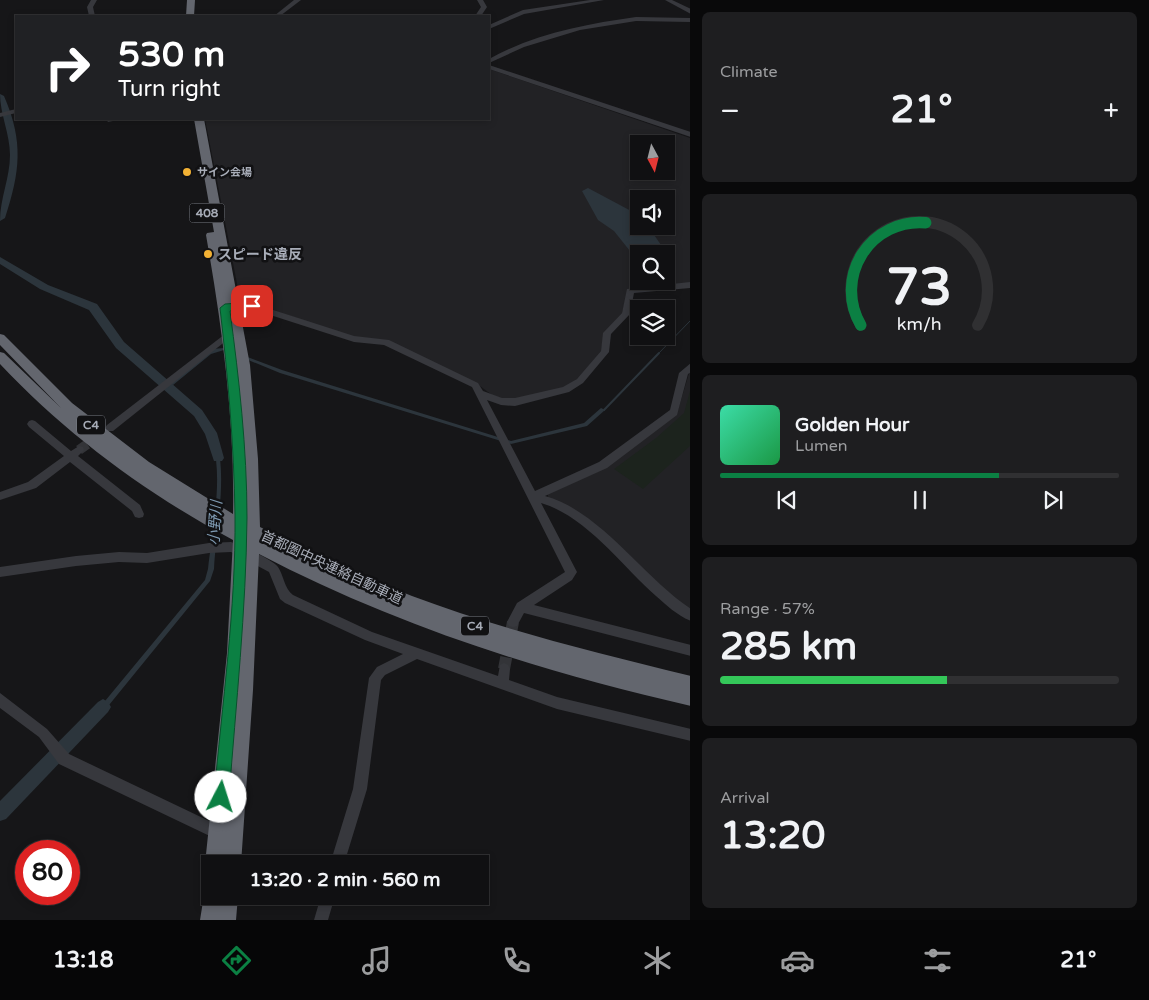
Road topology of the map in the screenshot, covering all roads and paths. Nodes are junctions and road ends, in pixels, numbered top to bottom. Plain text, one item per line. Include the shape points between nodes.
1 (94, 0) edge
2 (191, 0) edge
3 (197, 0) edge
4 (298, 0) edge
5 (480, 0) edge
6 (601, 0) edge
7 (668, 0) edge
8 (690, 12) edge
9 (92, 15) edge
10 (190, 15) edge
11 (196, 15) edge
12 (278, 15) edge
13 (479, 15) edge
14 (690, 20) edge
15 (490, 24) edge
16 (490, 61) edge
17 (490, 67) edge
18 (191, 120) edge
19 (199, 120) edge
20 (690, 135) edge
21 (690, 285) edge
22 (230, 307) junction
23 (229, 334) junction
24 (0, 338) edge
25 (0, 356) edge
26 (690, 366) edge
27 (479, 393) junction
28 (32, 424) dead end
29 (110, 428) tunnel mouth
30 (75, 454) junction
31 (0, 496) edge
32 (533, 497) junction
33 (194, 504) junction
34 (140, 514) dead end
35 (270, 546) junction
36 (246, 553) junction
37 (0, 572) edge
38 (521, 607) junction
39 (690, 616) edge
40 (513, 622) tunnel mouth
41 (690, 651) edge
42 (416, 653) junction
43 (504, 669) tunnel mouth
44 (503, 684) junction
45 (690, 684) edge
46 (0, 698) edge
47 (690, 698) edge
48 (690, 735) edge
49 (225, 837) junction
50 (218, 855) edge
51 (229, 855) edge
52 (340, 855) edge
53 (211, 905) edge
54 (227, 905) edge
55 (325, 905) edge
56 (210, 920) edge
57 (226, 920) edge
58 (321, 920) edge

1 - 9 street via 90,7
2 - 10 highway
3 - 11 highway
4 - 12 street
5 - 13 street via 484,6
6 - 15 street via 546,7
7 - 8 street
14 - 16 street via 636,20 575,30 508,50
17 - 20 street
18 - 22 highway, 408
19 - 22 highway, 408
21 - 27 street via 630,291 626,314 607,333 604,352 580,381 566,390 516,402 501,401
22 - 23 highway, 408
22 - 27 street via 258,307 354,339 386,342 475,385
22 - 36 highway, 408 via 249,420 253,524
23 - 29 street
23 - 36 highway, 408
24 - 33 highway, 首都圏中央連絡自動車道 / C4 via 68,406
25 - 33 highway, 首都圏中央連絡自動車道 / C4 via 88,438 131,471
26 - 32 street via 684,373 674,412 660,424 604,465
27 - 32 street
28 - 30 street
30 - 31 street via 32,485
30 - 34 street
32 - 38 street via 571,572
32 - 39 street via 558,504 576,514 664,598
33 - 35 highway, 首都圏中央連絡自動車道 / C4
35 - 45 highway, 首都圏中央連絡自動車道 / C4 via 444,616 578,657
35 - 47 highway, 首都圏中央連絡自動車道 / C4 via 384,606 503,649 576,671
36 - 37 street via 213,548 147,558 110,558
36 - 42 street via 273,569 289,599 369,636
36 - 49 highway, 408 via 234,645
38 - 40 street
38 - 41 street
42 - 44 street
42 - 52 street via 381,671 375,678 360,788
43 - 44 street
44 - 48 street via 557,703
46 - 49 street via 2,704 43,733 64,759
49 - 50 highway, 408
49 - 51 highway, 408
53 - 56 highway
54 - 57 highway
55 - 58 street

